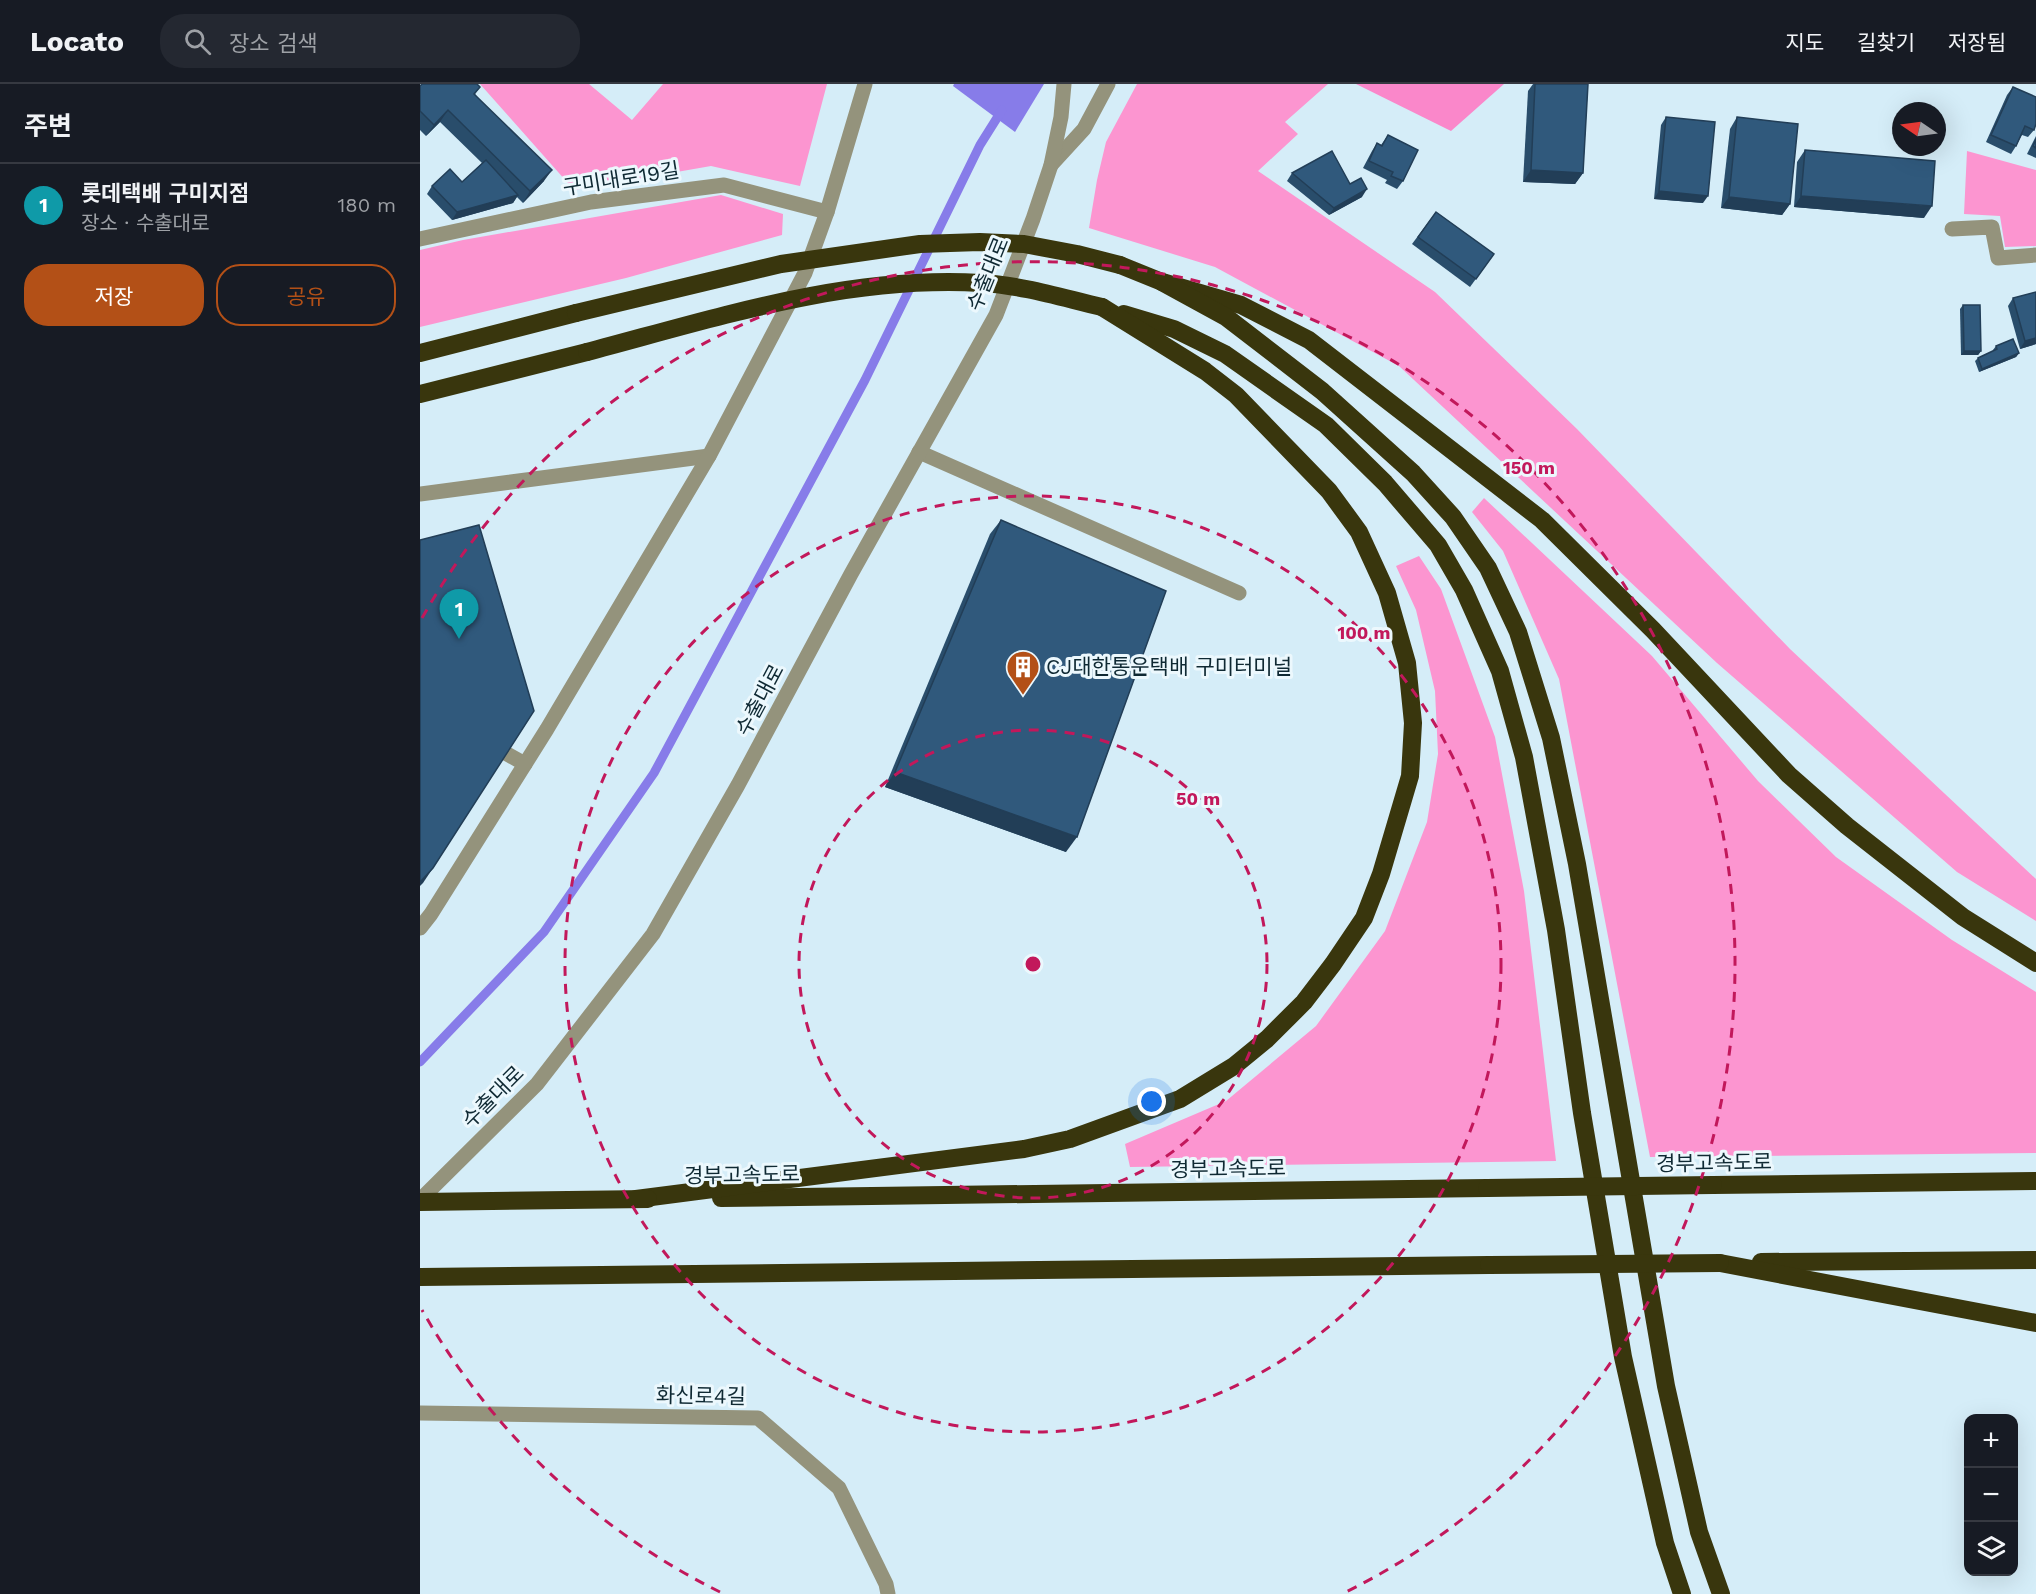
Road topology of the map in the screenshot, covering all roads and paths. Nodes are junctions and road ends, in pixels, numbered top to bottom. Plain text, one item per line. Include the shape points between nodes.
1 (865, 84) edge
2 (1064, 84) edge
3 (1108, 84) edge
4 (1050, 165) junction
5 (827, 212) junction
6 (1952, 229) dead end
7 (420, 239) edge
8 (2036, 255) edge
9 (1162, 282) junction
10 (1102, 308) junction
11 (420, 353) edge
12 (420, 394) edge
13 (919, 452) junction
14 (709, 456) junction
15 (420, 495) edge
16 (1239, 592) dead end
17 (479, 738) edge
18 (525, 764) junction
19 (420, 928) edge
20 (2036, 963) edge
21 (2036, 1181) edge
22 (636, 1199) junction
23 (420, 1201) edge
24 (2036, 1260) edge
25 (1720, 1263) junction
26 (420, 1277) edge
27 (2036, 1323) edge
28 (420, 1413) edge
29 (888, 1594) edge
30 (1682, 1594) edge
31 (1721, 1594) edge

1 - 5 street
2 - 4 street, 수출대로
3 - 4 street via 1084,129
4 - 13 street, 수출대로 via 996,315
5 - 7 street, 구미대로19길 via 724,185 591,202
5 - 14 street via 805,273
6 - 8 street via 1992,227 1998,258
9 - 11 highway, bridge via 1120,265 1024,244 920,244 781,264
9 - 20 highway via 1240,305 1309,340 1542,520 1790,775 1847,826 1964,917
9 - 31 highway via 1253,338 1322,392 1413,473 1453,517 1488,568 1518,632 1551,738 1577,864 1666,1386 1699,1532
10 - 12 highway, bridge via 983,283 909,282 850,289 790,299
10 - 22 highway via 1236,394 1329,491 1359,532 1387,593 1407,663 1413,723 1410,776 1364,918 1304,1002 1267,1039 1180,1099 1070,1139 1024,1149
10 - 30 highway via 1174,329 1225,354 1326,425 1385,483 1438,544 1464,590 1500,671 1524,758 1556,930 1623,1358 1665,1543
13 - 16 street
13 - 23 street, 수출대로 via 653,934 537,1084
14 - 15 street
14 - 18 street
17 - 18 street
18 - 19 street
21 - 22 highway, 경부고속도로, bridge
22 - 23 highway, 경부고속도로
24 - 25 highway
25 - 26 highway, bridge
25 - 27 highway
28 - 29 street, 화신로4길 via 759,1418 839,1488

